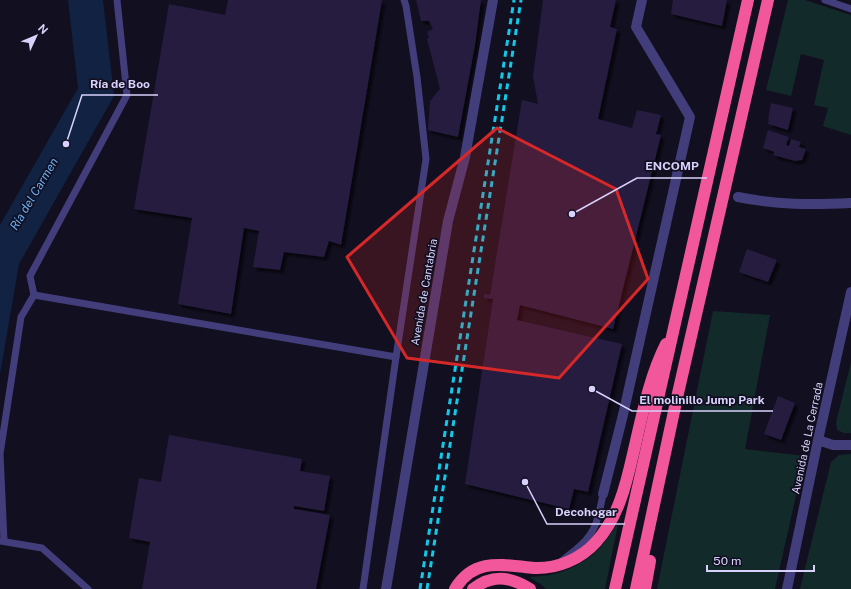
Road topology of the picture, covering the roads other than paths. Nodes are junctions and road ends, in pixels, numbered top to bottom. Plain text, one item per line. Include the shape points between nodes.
1 (117, 0) edge
2 (404, 0) edge
3 (492, 0) edge
4 (642, 0) edge
5 (748, 0) edge
6 (768, 0) edge
7 (825, 0) edge
8 (851, 9) edge
9 (738, 197) dead end
10 (851, 203) edge
11 (851, 292) edge
12 (34, 295) junction
13 (676, 325) junction
14 (396, 357) junction
15 (818, 440) junction
16 (851, 445) edge
17 (604, 494) joint
18 (652, 515) junction
19 (2, 541) edge
20 (558, 566) junction
21 (470, 572) junction
22 (88, 589) edge
23 (363, 589) edge
24 (386, 589) edge
25 (455, 589) edge
26 (461, 589) edge
27 (473, 589) edge
28 (530, 589) edge
29 (615, 589) edge
30 (636, 589) edge
31 (645, 589) edge
32 (787, 589) edge

1 - 12 lane via 127,95 30,276
2 - 14 lane via 416,69 426,159
3 - 24 street, Avenida de Cantabria via 465,157 448,221
4 - 17 street via 636,27 690,117
5 - 13 highway
6 - 18 highway
7 - 8 lane
9 - 10 street via 790,204
11 - 15 street, Avenida de La Cerrada
12 - 14 lane
12 - 19 lane via 21,317 0,454
13 - 20 highway via 659,359 650,385 625,486 613,519 596,542 579,557
13 - 29 highway
14 - 23 lane
15 - 16 street via 833,445
15 - 32 street, Avenida de La Cerrada
17 - 20 lane via 592,534
18 - 30 highway
18 - 31 highway
19 - 22 lane via 42,548
20 - 21 highway via 534,568 502,564
21 - 25 highway
21 - 26 lane
27 - 28 highway via 481,583 502,578 513,580

